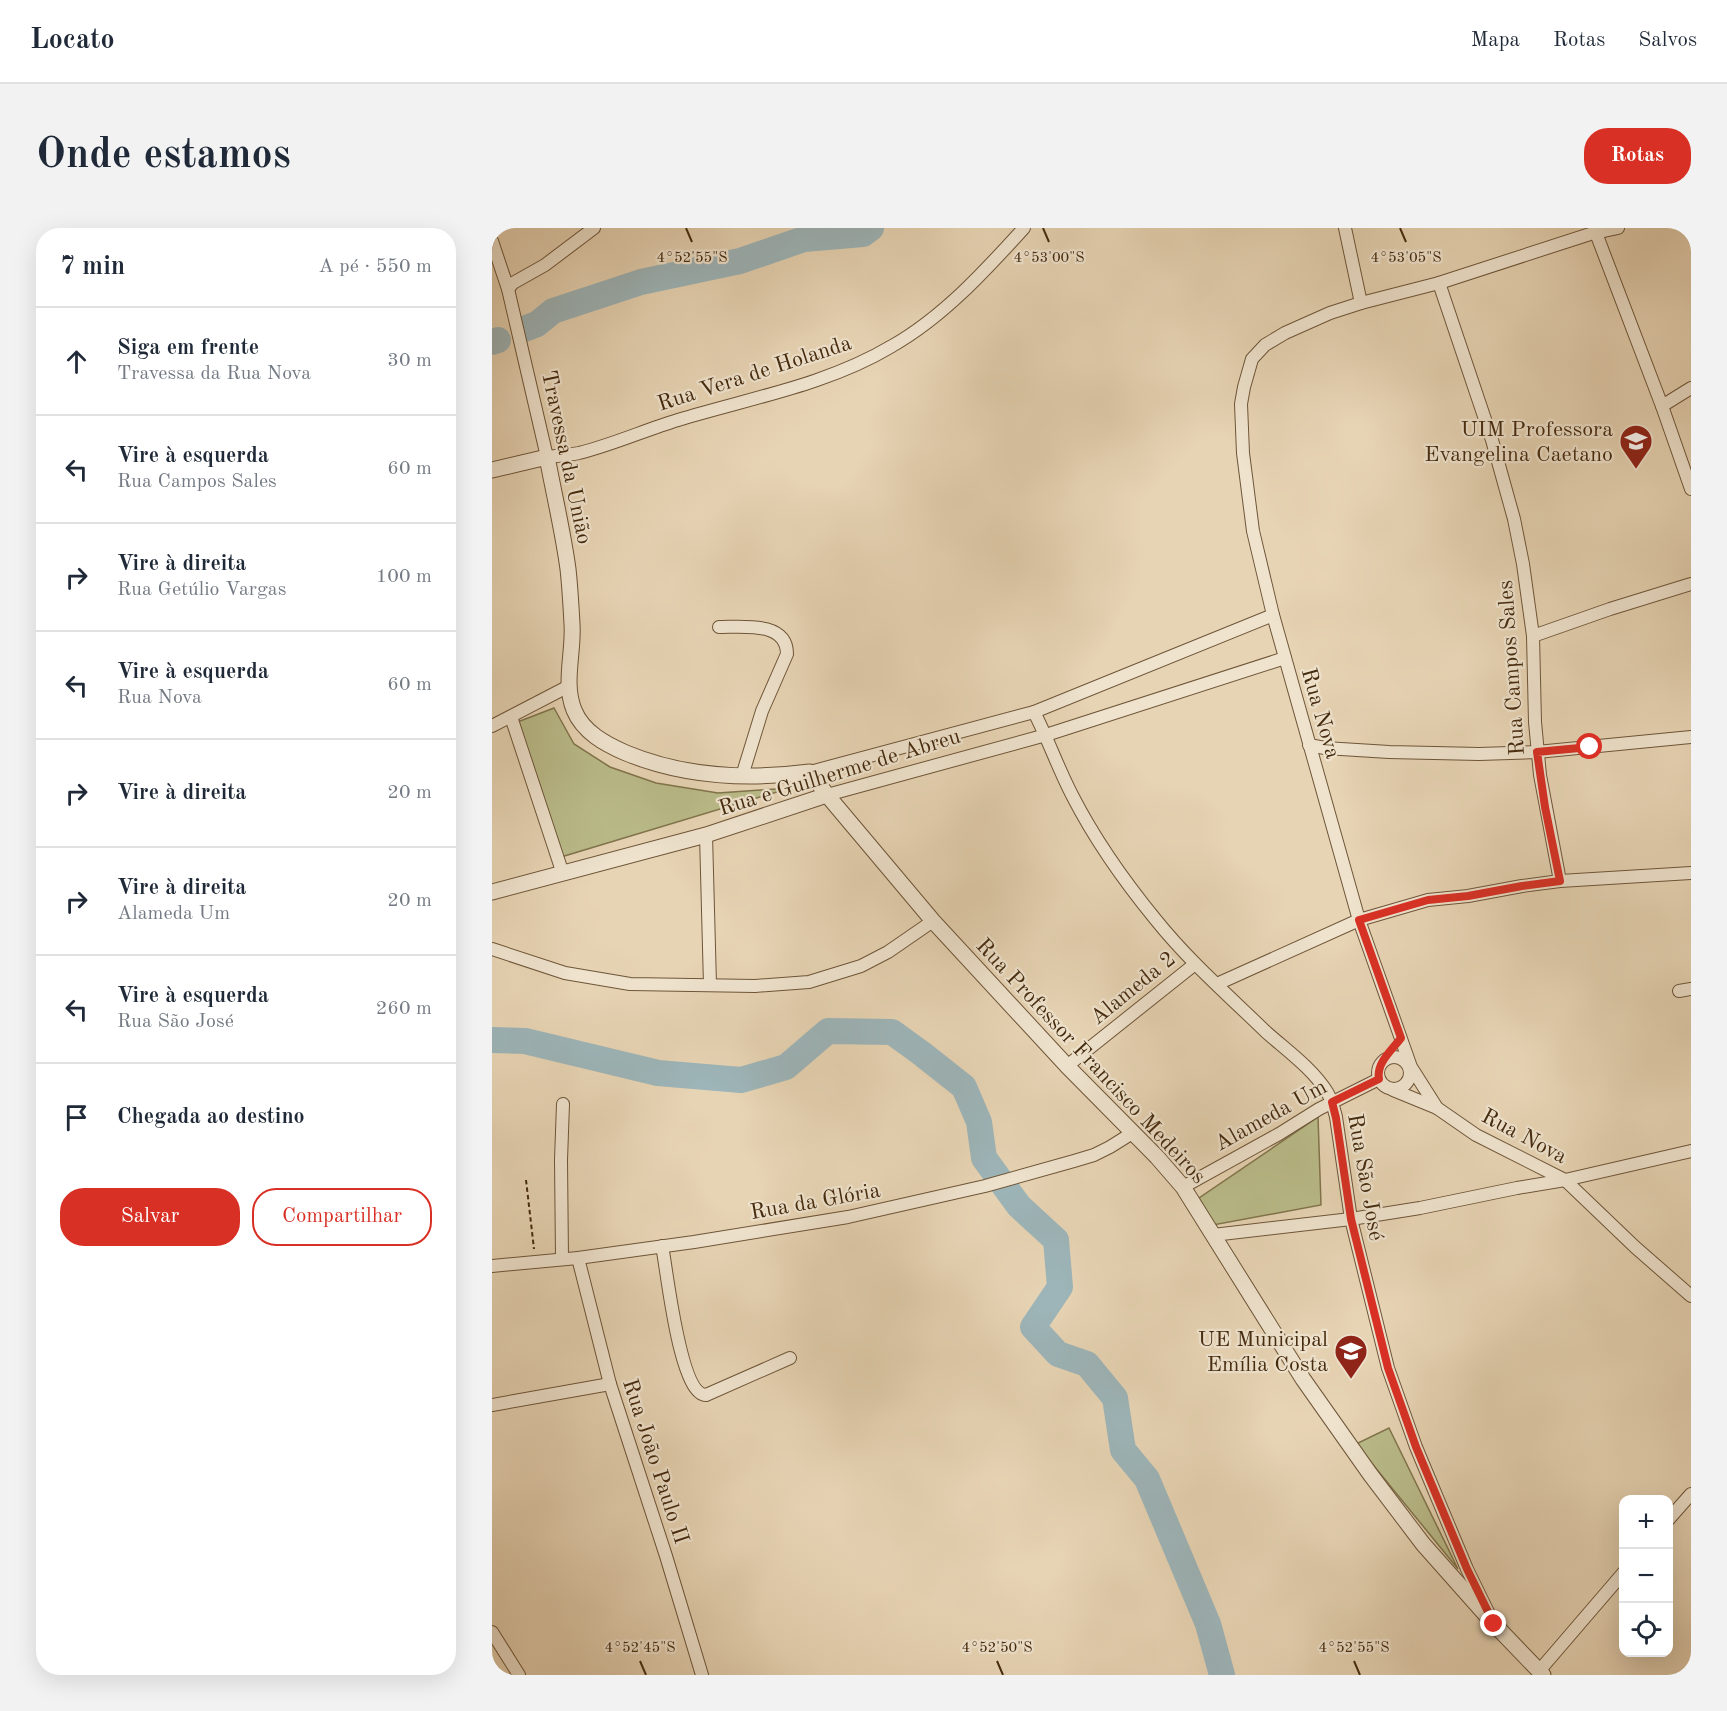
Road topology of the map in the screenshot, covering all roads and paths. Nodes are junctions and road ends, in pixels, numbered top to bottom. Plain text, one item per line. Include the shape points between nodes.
1 (594, 228) edge
2 (1024, 228) edge
3 (1345, 228) edge
4 (1618, 228) edge
5 (1593, 231) edge
6 (492, 241) edge
7 (1439, 283) junction
8 (508, 289) junction
9 (1361, 303) junction
10 (1691, 388) edge
11 (1662, 406) junction
12 (547, 457) junction
13 (492, 470) edge
14 (1691, 489) edge
15 (1691, 584) edge
16 (1273, 615) junction
17 (719, 627) dead end
18 (1533, 636) junction
19 (1285, 658) junction
20 (569, 686) junction
21 (1034, 712) junction
22 (511, 717) junction
23 (492, 726) edge
24 (1046, 735) junction
25 (1691, 737) edge
26 (1309, 745) junction
27 (1537, 752) junction
28 (810, 772) junction
29 (742, 776) junction
30 (827, 795) junction
31 (706, 835) junction
32 (1691, 873) edge
33 (563, 874) junction
34 (1560, 881) junction
35 (492, 892) edge
36 (1359, 920) junction
37 (933, 921) junction
38 (492, 950) edge
39 (1195, 964) junction
40 (1217, 984) junction
41 (710, 985) junction
42 (1401, 1038) junction
43 (1384, 1060) junction
44 (1067, 1066) junction
45 (1411, 1067) junction
46 (1379, 1079) junction
47 (1392, 1089) junction
48 (1332, 1102) junction
49 (563, 1104) dead end
50 (1437, 1108) junction
51 (1134, 1132) junction
52 (1691, 1150) edge
53 (526, 1180) dead end
54 (1565, 1180) junction
55 (1183, 1187) junction
56 (1351, 1219) junction
57 (1214, 1235) junction
58 (662, 1246) junction
59 (578, 1258) junction
60 (562, 1259) junction
61 (535, 1260) junction
62 (492, 1266) edge
63 (1691, 1296) edge
64 (790, 1358) dead end
65 (610, 1384) junction
66 (492, 1405) edge
67 (1691, 1494) edge
68 (1673, 1514) edge
69 (1619, 1577) edge
70 (1494, 1624) junction
71 (492, 1632) edge
72 (1541, 1673) edge
73 (519, 1675) edge
74 (702, 1675) edge

1 - 8 street
2 - 12 street, Rua Vera de Holanda via 987,270 928,322 871,357 796,387 676,420 578,453
3 - 9 street
4 - 5 street, Rua Nova
5 - 7 street, Rua Nova
5 - 11 street
6 - 8 street, Travessa da União
7 - 9 street, Rua Nova
7 - 18 street, Rua Campos Sales via 1505,484 1523,564
8 - 12 street, Travessa da União
9 - 16 street, Rua Nova via 1264,345 1247,372 1241,404 1245,483
10 - 11 street
11 - 14 street
12 - 13 street, Rua Vera de Holanda
12 - 20 street, Travessa da União via 568,569 573,628
15 - 18 street
16 - 19 street, Rua Nova
16 - 21 street, Rua e Guilherme de Abreu
17 - 29 street via 770,629 787,646
18 - 27 street, Rua Campos Sales
19 - 24 street, Rua e Guilherme de Abreu
19 - 26 street, Rua Nova
20 - 22 street
20 - 29 street, Rua e Guilherme de Abreu via 570,698 583,726 610,746 674,769
21 - 24 street, Rua São José
21 - 28 street, Rua e Guilherme de Abreu
22 - 23 street
22 - 33 street
24 - 30 street, Rua e Guilherme de Abreu
24 - 39 street, Rua São José via 1072,796 1106,854
25 - 27 street
26 - 27 street via 1389,752
26 - 36 street, Rua Nova
27 - 34 street, Rua Campos Sales
28 - 29 street, Rua e Guilherme de Abreu
28 - 30 street, Rua Professor Francisco Medeiros
30 - 31 street, Rua e Guilherme de Abreu
30 - 37 street, Rua Professor Francisco Medeiros
31 - 33 street, Rua e Guilherme de Abreu
31 - 41 street
32 - 34 street
33 - 35 street, Rua e Guilherme de Abreu
34 - 36 street via 1428,900
36 - 40 street
36 - 42 street, Rua Nova
37 - 41 street via 888,952 833,976 774,985
37 - 44 street, Rua Professor Francisco Medeiros
38 - 41 street via 591,978 630,984
39 - 40 street, Rua São José
39 - 44 street, Alameda 2
40 - 48 street, Rua São José via 1312,1074
42 - 43 street
42 - 45 street, Rua Nova
43 - 45 street via 1400,1057
43 - 46 street via 1378,1069
44 - 51 street, Rua Professor Francisco Medeiros
45 - 47 street via 1406,1084
45 - 50 street, Rua Nova
46 - 47 street
46 - 48 street, Alameda Um
47 - 50 street
48 - 55 street, Alameda Um
48 - 56 street, Rua São José
49 - 60 street
50 - 54 street, Rua Nova via 1476,1134
51 - 55 street, Rua Professor Francisco Medeiros
51 - 58 street, Rua da Glória via 1094,1155 985,1186 848,1217
52 - 54 street
53 - 61 path
54 - 56 street
54 - 63 street, Rua Nova
55 - 57 street, Rua Professor Francisco Medeiros
56 - 57 street
56 - 70 street, Rua São José via 1400,1405 1467,1569
57 - 70 street, Rua Professor Francisco Medeiros via 1303,1379 1370,1474
58 - 59 street, Rua da Glória
58 - 64 street via 682,1357 701,1395
59 - 60 street, Rua da Glória
59 - 65 street, Rua João Paulo II
60 - 61 street, Rua da Glória
61 - 62 street, Rua da Glória
65 - 66 street
65 - 74 street, Rua João Paulo II
67 - 68 street
69 - 72 street
70 - 72 street, Rua Professor Francisco Medeiros
71 - 73 street

